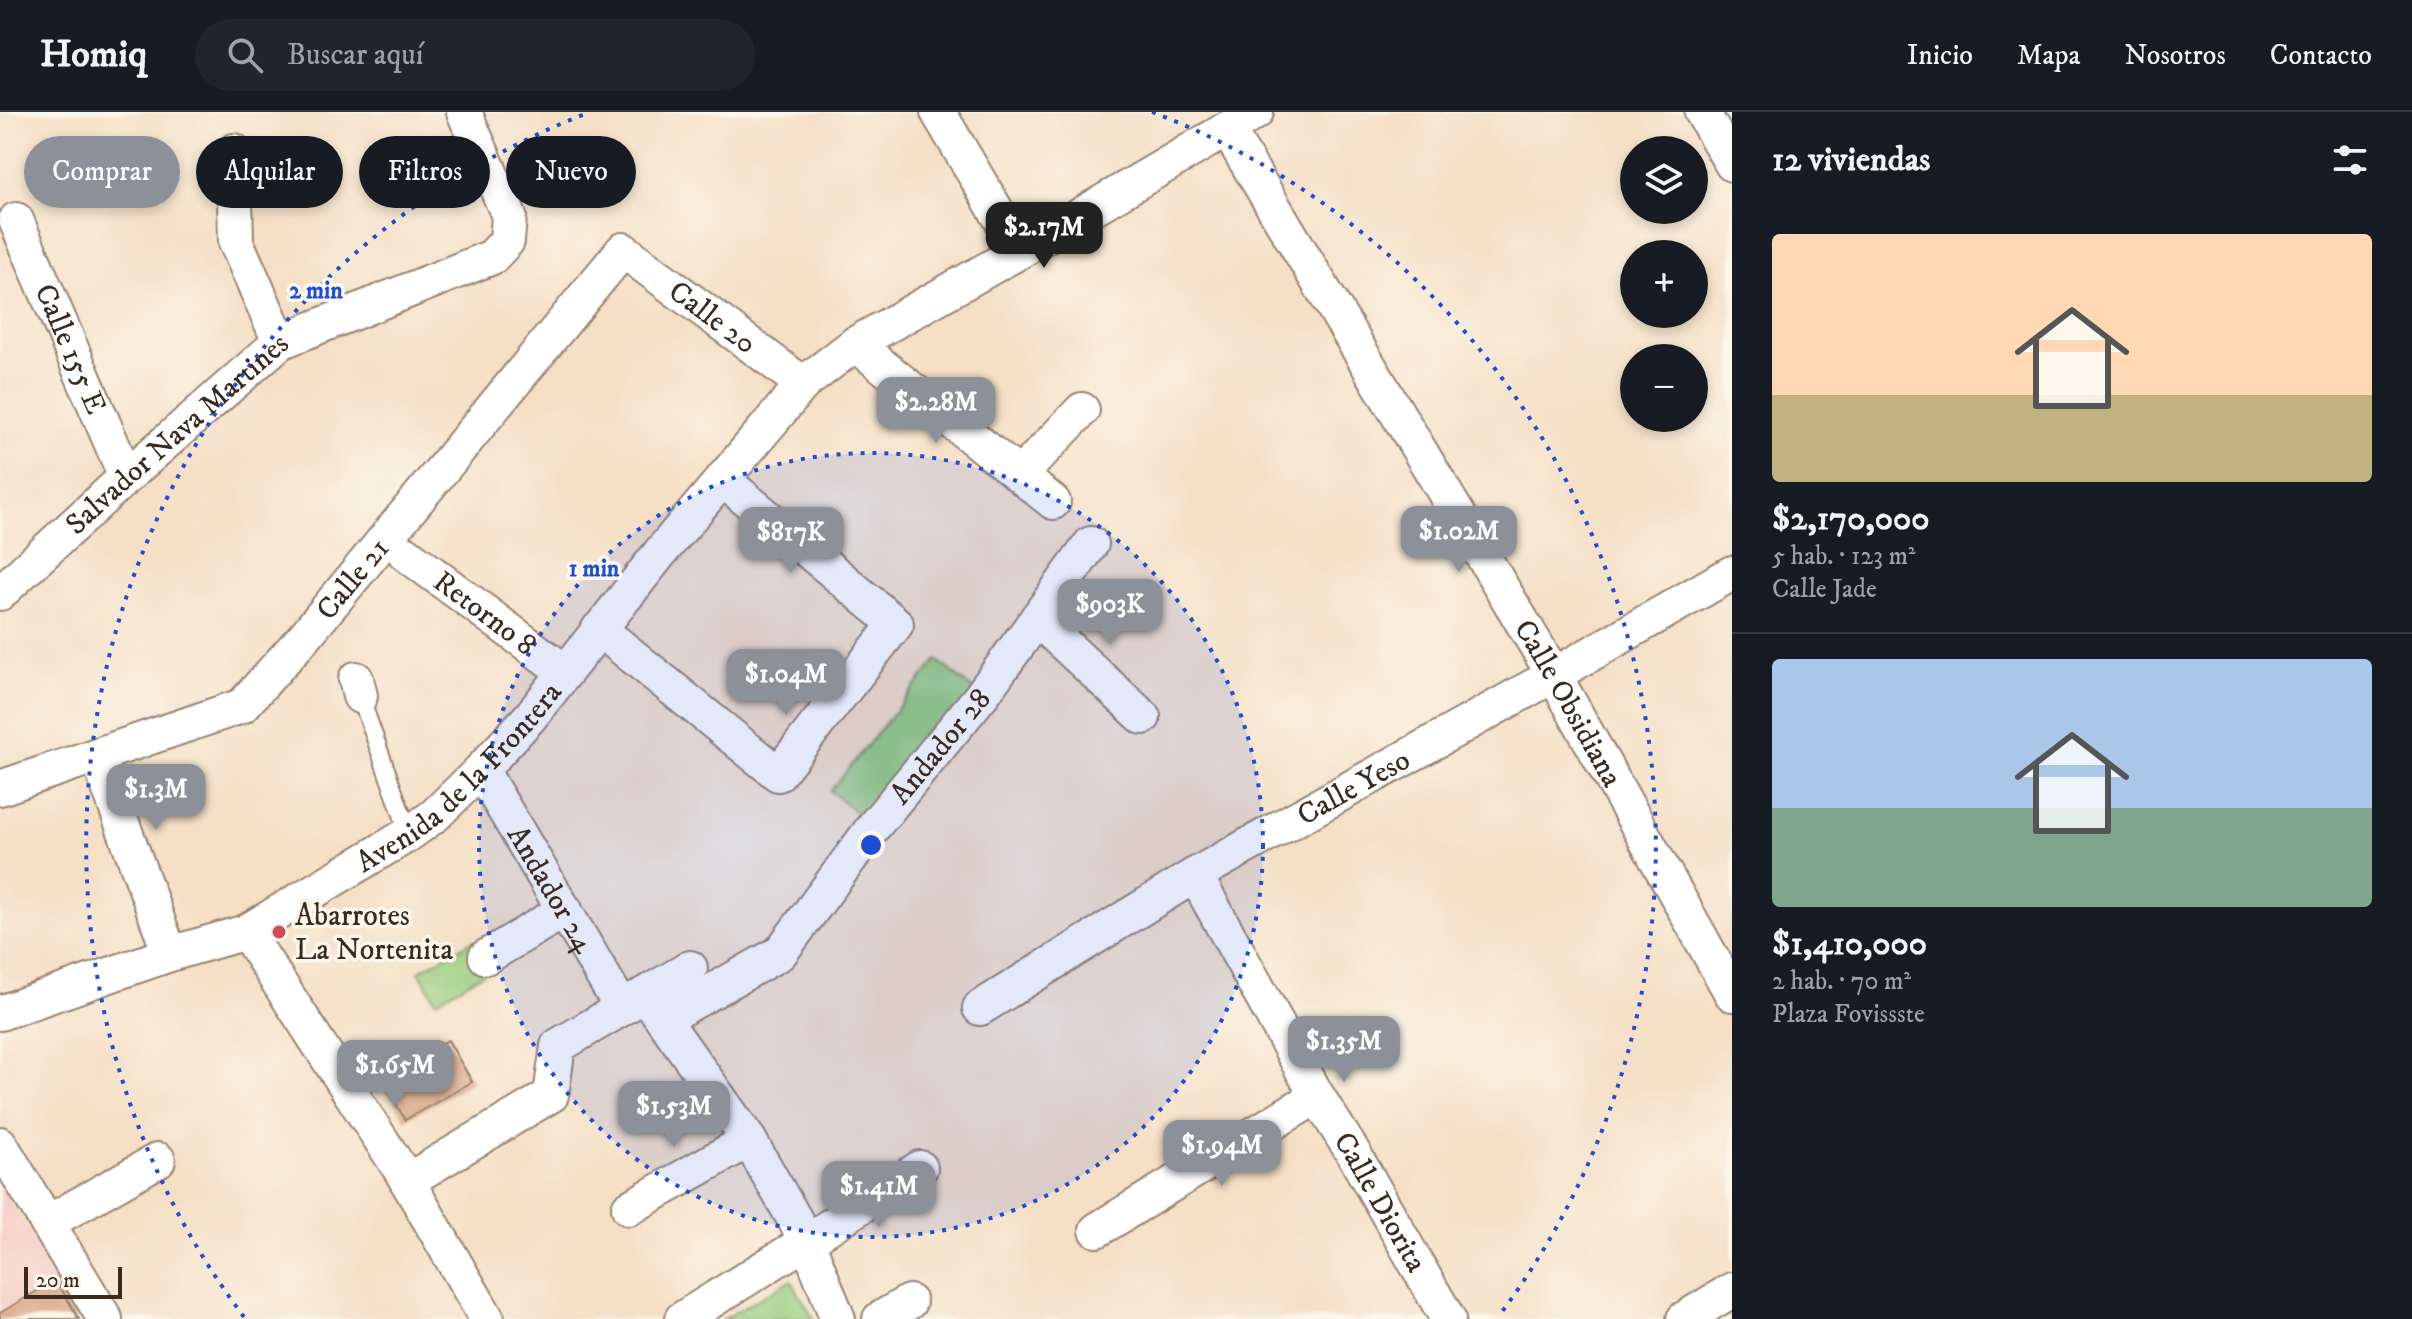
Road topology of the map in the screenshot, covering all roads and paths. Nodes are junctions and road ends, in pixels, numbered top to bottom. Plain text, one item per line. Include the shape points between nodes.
1 (464, 112) edge
2 (938, 112) edge
3 (1702, 112) edge
4 (1242, 121) edge
5 (1732, 164) edge
6 (235, 208) edge
7 (16, 220) dead end
8 (623, 250) joint
9 (1020, 251) junction
10 (280, 342) junction
11 (855, 344) junction
12 (803, 384) junction
13 (1082, 410) dead end
14 (1020, 475) junction
15 (126, 477) junction
16 (723, 480) junction
17 (1053, 502) dead end
18 (1091, 544) dead end
19 (405, 553) dead end
20 (1732, 573) edge
21 (0, 593) edge
22 (1037, 619) junction
23 (599, 629) junction
24 (565, 672) junction
25 (1554, 675) junction
26 (358, 687) dead end
27 (1143, 717) dead end
28 (97, 755) junction
29 (481, 770) junction
30 (15, 783) edge
31 (409, 834) junction
32 (1195, 875) junction
33 (565, 910) junction
34 (246, 932) junction
35 (170, 954) junction
36 (486, 957) dead end
37 (690, 968) dead end
38 (1732, 994) edge
39 (643, 1007) junction
40 (980, 1008) dead end
41 (0, 1013) edge
42 (1317, 1096) junction
43 (749, 1140) junction
44 (0, 1144) edge
45 (158, 1160) dead end
46 (920, 1168) dead end
47 (407, 1181) junction
48 (629, 1208) dead end
49 (47, 1223) junction
50 (1097, 1230) dead end
51 (807, 1241) junction
52 (1732, 1290) edge
53 (105, 1319) edge
54 (487, 1319) edge
55 (682, 1319) edge
56 (838, 1319) edge
57 (1448, 1319) edge
58 (1684, 1319) edge

1 - 10 street, Salvador Nava Martines via 509,216 507,241 492,257
2 - 9 street
3 - 5 street
4 - 9 street, Avenida de la Frontera
4 - 25 street, Calle Obsidiana
6 - 10 street via 236,242
7 - 15 street, Calle 155 E
8 - 12 street, Calle 20
8 - 28 street, Calle 21 via 242,706
9 - 11 street, Avenida de la Frontera
10 - 15 street, Salvador Nava Martines
11 - 12 street, Avenida de la Frontera
11 - 14 street
12 - 16 street, Avenida de la Frontera
13 - 14 street
14 - 17 street
15 - 21 street, Salvador Nava Martines
16 - 23 street, Avenida de la Frontera
16 - 23 street via 896,624 778,774
18 - 22 street, Andador 28
19 - 24 street, Retorno 8
20 - 25 street, Calle Yeso
22 - 27 street
22 - 39 street, Andador 28 via 780,953
23 - 24 street, Avenida de la Frontera
24 - 29 street, Avenida de la Frontera
25 - 32 street, Calle Yeso
25 - 38 street, Calle Obsidiana
26 - 31 lane
28 - 30 street, Calle 21
28 - 35 street
29 - 31 street, Avenida de la Frontera
29 - 33 street, Andador 24
31 - 34 street, Avenida de la Frontera
32 - 40 street, Calle Yeso
32 - 42 street, Calle Diorita
33 - 36 street
33 - 39 street, Andador 24
34 - 35 street, Avenida de la Frontera
34 - 47 street
35 - 41 street, Avenida de la Frontera
37 - 39 street, Andador 28
39 - 43 street, Andador 24
39 - 47 street, Andador 28 via 558,1046 551,1095
42 - 50 street
42 - 57 street, Calle Diorita
43 - 48 street
43 - 51 street, Andador 24
44 - 49 street
45 - 49 street
46 - 51 street
47 - 54 street
49 - 53 street
51 - 55 street
51 - 56 street, Andador 24
52 - 58 street

